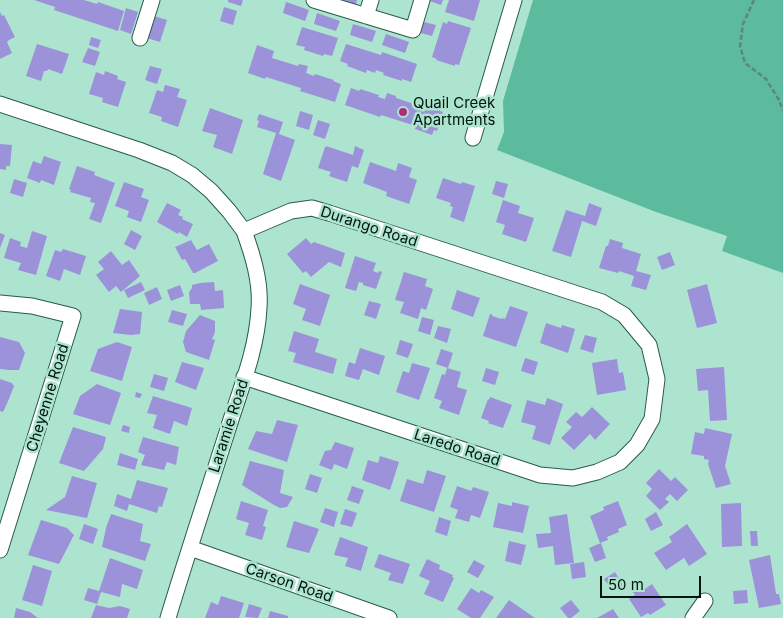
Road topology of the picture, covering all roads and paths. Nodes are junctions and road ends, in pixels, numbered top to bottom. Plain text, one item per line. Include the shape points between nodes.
1 (152, 0) edge
2 (314, 0) edge
3 (371, 0) edge
4 (422, 0) edge
5 (514, 0) edge
6 (754, 0) edge
7 (366, 16) junction
8 (140, 38) dead end
9 (0, 104) edge
10 (783, 111) edge
11 (473, 138) dead end
12 (244, 231) junction
13 (0, 303) edge
14 (244, 377) junction
15 (652, 419) joint
16 (190, 548) junction
17 (0, 550) edge
18 (706, 601) dead end
19 (168, 618) edge
20 (389, 618) edge
21 (693, 618) edge

1 - 8 street
2 - 7 street
3 - 7 street
4 - 7 street via 412,30
5 - 11 street
6 - 10 path via 743,24 740,46 745,63 766,79
9 - 12 street via 172,163 211,191
12 - 14 street, Laramie Road via 259,283 260,307
12 - 15 street, Durango Road via 291,211 312,208 602,302 624,315 649,345 657,379
13 - 17 street, Cheyenne Road via 32,306 73,316
14 - 15 street, Laredo Road via 540,475 573,478 620,462 637,445
14 - 16 street, Laramie Road
16 - 19 street, Laramie Road
16 - 20 street, Carson Road
18 - 21 street

